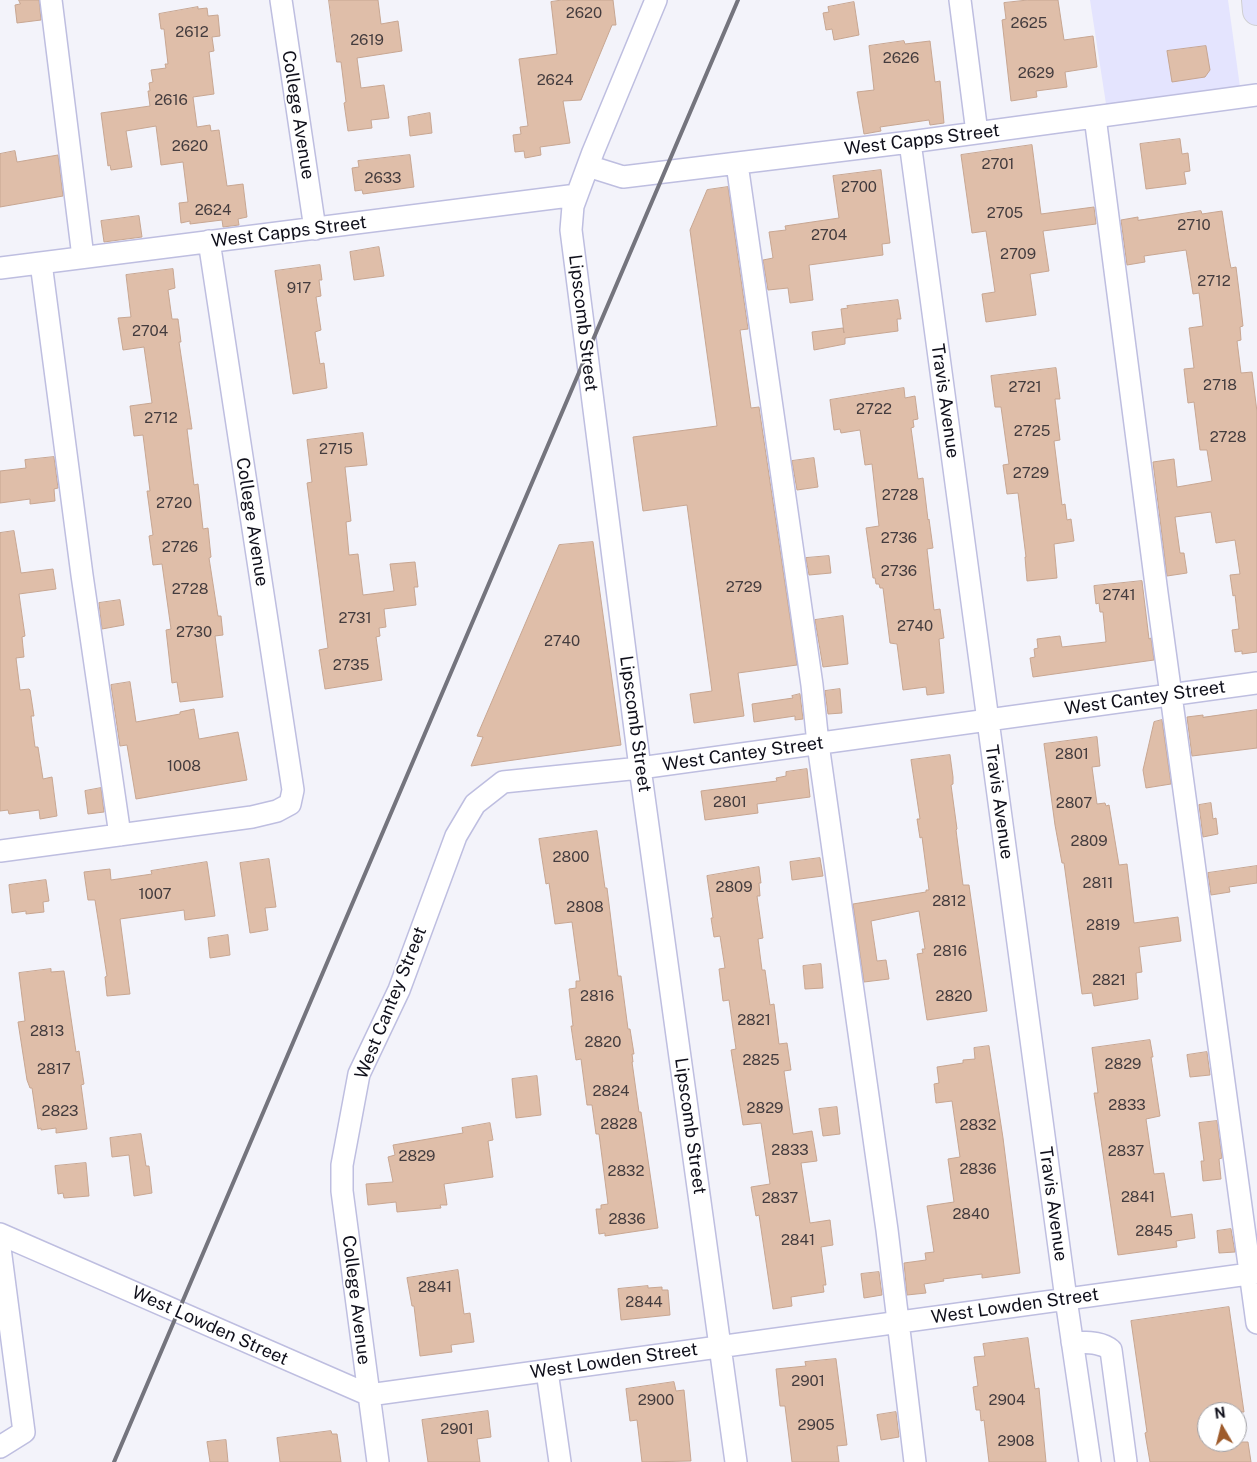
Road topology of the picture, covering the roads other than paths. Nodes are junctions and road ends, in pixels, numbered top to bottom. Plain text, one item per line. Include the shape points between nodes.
1 (51, 0) edge
2 (281, 0) edge
3 (656, 0) edge
4 (960, 0) edge
5 (1256, 0) edge
6 (1257, 11) edge
7 (1257, 95) edge
8 (1095, 117) junction
9 (977, 133) junction
10 (910, 142) junction
11 (737, 164) junction
12 (588, 166) junction
13 (577, 195) junction
14 (315, 229) junction
15 (209, 241) junction
16 (84, 257) junction
17 (41, 263) junction
18 (0, 268) edge
19 (1257, 683) edge
20 (1172, 694) junction
21 (988, 720) junction
22 (818, 744) junction
23 (640, 768) junction
24 (120, 835) junction
25 (0, 851) edge
26 (346, 1139) joint
27 (0, 1234) edge
28 (0, 1248) edge
29 (1254, 1274) edge
30 (1066, 1299) junction
31 (898, 1322) junction
32 (1257, 1323) edge
33 (1072, 1342) junction
34 (721, 1346) junction
35 (547, 1370) junction
36 (368, 1395) junction
37 (0, 1448) edge
38 (378, 1462) edge
39 (560, 1462) edge
40 (736, 1462) edge
41 (915, 1462) edge
42 (1090, 1462) edge
43 (1126, 1462) edge

1 - 16 street
2 - 14 street, College Avenue
3 - 12 street, Lipscomb Street
4 - 9 street
5 - 6 main road
7 - 8 street, West Capps Street
8 - 9 street, West Capps Street
8 - 20 street
9 - 10 street, West Capps Street
10 - 11 street, West Capps Street
10 - 21 street, Travis Avenue
11 - 12 street, West Capps Street via 623,178
11 - 22 street
12 - 13 street, Lipscomb Street
13 - 14 street, West Capps Street
13 - 23 street, Lipscomb Street via 570,230
14 - 15 street, West Capps Street
15 - 16 street, West Capps Street
15 - 24 street, College Avenue via 293,790 290,804 277,811
16 - 17 street, West Capps Street
17 - 18 street, West Capps Street
17 - 24 street via 80,566
19 - 20 street, West Cantey Street
20 - 21 street, West Cantey Street
20 - 29 street
21 - 22 street, West Cantey Street
21 - 30 street, Travis Avenue
22 - 23 street, West Cantey Street
22 - 31 street
23 - 26 street, West Cantey Street via 503,782 475,804 456,836 399,990 359,1074
23 - 34 street, Lipscomb Street
24 - 25 street
26 - 36 street, College Avenue via 342,1191
27 - 36 street, West Lowden Street
28 - 37 street via 24,1432
29 - 30 street, West Lowden Street
29 - 32 street
30 - 31 street, West Lowden Street
30 - 33 street, Travis Avenue
31 - 34 street, West Lowden Street
31 - 41 street
33 - 42 street, Travis Avenue
33 - 43 street via 1096,1343 1111,1350
34 - 35 street, West Lowden Street
34 - 40 street, Lipscomb Street
35 - 36 street, West Lowden Street
35 - 39 street
36 - 38 street, College Avenue

